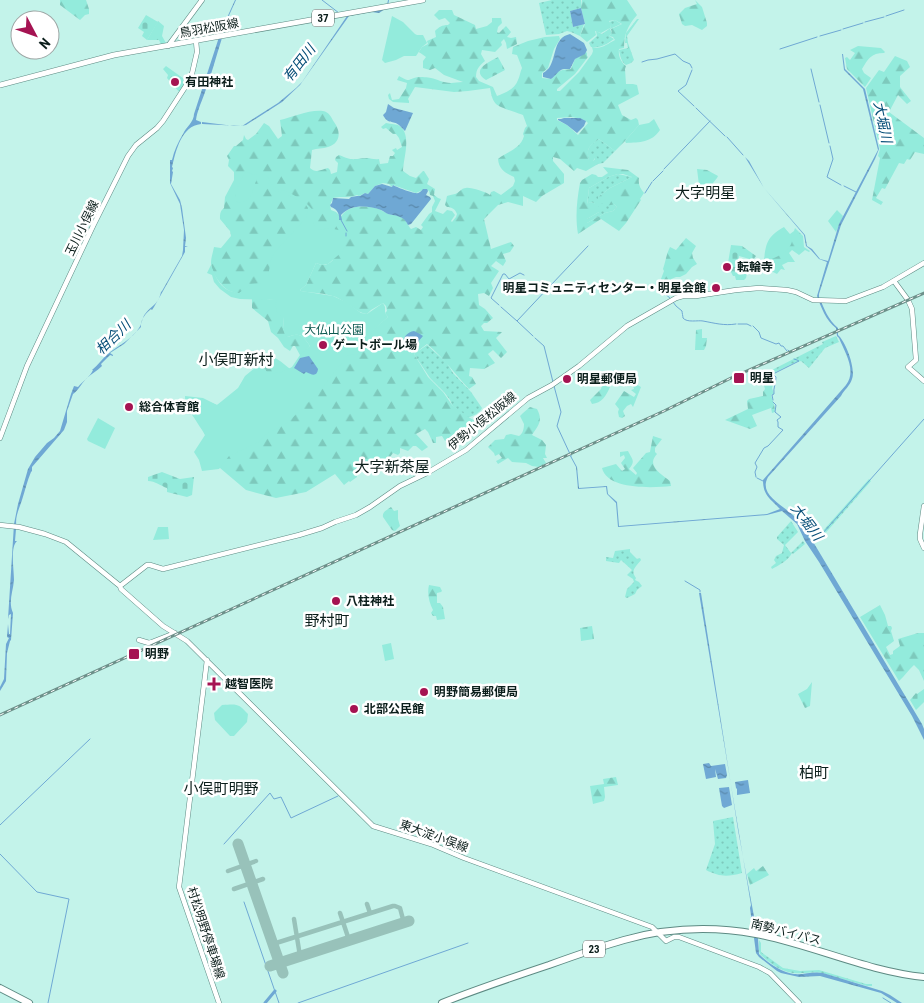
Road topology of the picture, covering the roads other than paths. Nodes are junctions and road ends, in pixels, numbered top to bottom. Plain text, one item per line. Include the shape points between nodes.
1 (202, 0) edge
2 (423, 0) edge
3 (196, 41) junction
4 (168, 46) junction
5 (0, 85) edge
6 (924, 263) edge
7 (894, 281) junction
8 (924, 381) edge
9 (0, 438) edge
10 (924, 506) edge
11 (0, 525) edge
12 (924, 548) edge
13 (120, 586) junction
14 (174, 633) junction
15 (139, 640) dead end
16 (207, 660) junction
17 (658, 934) junction
18 (922, 978) edge
19 (0, 989) edge
20 (22, 1003) edge
21 (29, 1003) edge
22 (219, 1003) edge
23 (442, 1003) edge
24 (449, 1003) edge
25 (799, 1003) edge

1 - 4 main road
2 - 3 main road, 鳥羽松阪線 / 37
3 - 4 main road, 鳥羽松阪線 / 37
3 - 9 main road, 玉川小俣線 via 191,78 162,122 128,156 27,366
4 - 5 main road, 鳥羽松阪線 / 37 via 100,59
6 - 7 main road, 伊勢小俣松阪線
7 - 8 main road via 913,313 916,360 908,367
7 - 13 main road, 伊勢小俣松阪線 via 850,300 833,302 811,300 787,290 758,288 676,298 627,326 579,366 528,398 466,450 400,486 356,515 299,535 163,569 147,565
10 - 12 main road via 920,534
11 - 13 main road via 19,527 68,542
13 - 14 main road, 東大淀小俣線
14 - 15 main road via 149,643
14 - 16 main road, 東大淀小俣線
16 - 17 main road, 東大淀小俣線 via 373,826 431,844 652,928
16 - 22 main road, 村松明野停車場線 via 180,887
17 - 18 highway, 南勢バイパス / 23 via 756,935 869,970
17 - 23 highway, 南勢バイパス / 23 via 633,937
17 - 24 highway, 南勢バイパス / 23 via 607,948
17 - 25 main road, 東大淀小俣線 via 666,941 679,937 759,967 772,975
19 - 20 highway
19 - 21 highway

